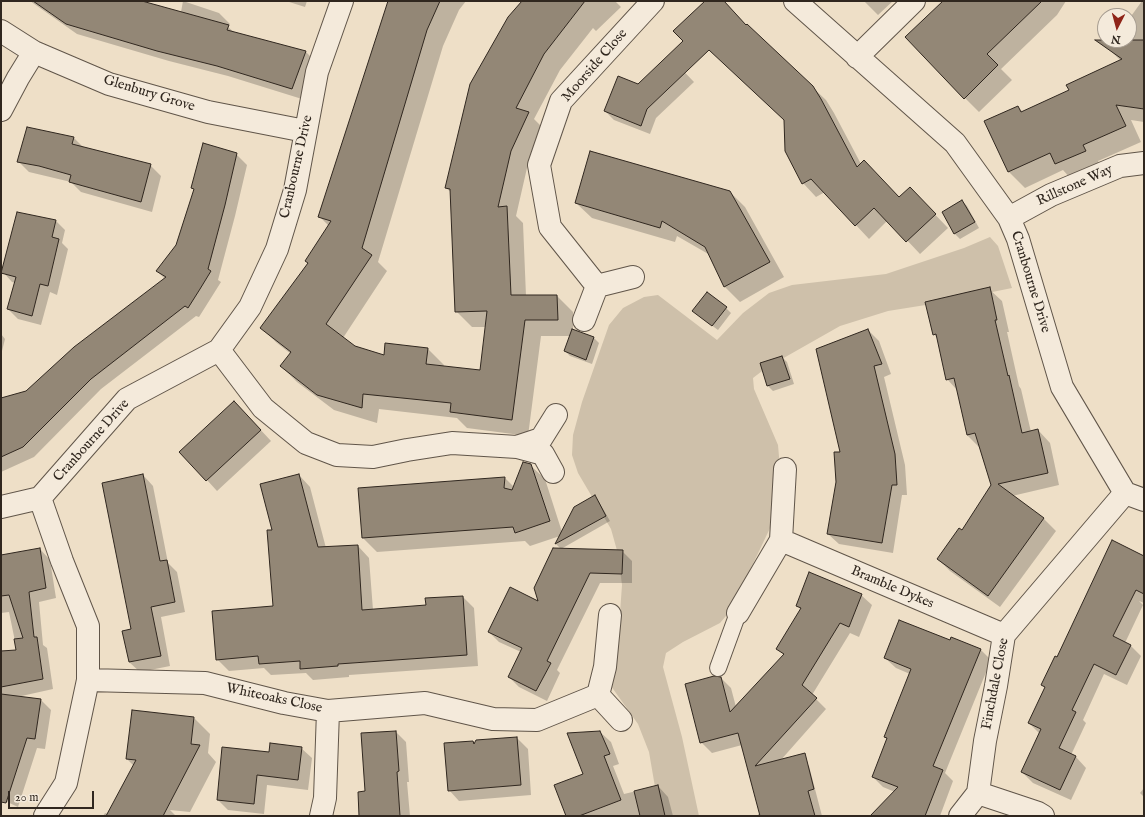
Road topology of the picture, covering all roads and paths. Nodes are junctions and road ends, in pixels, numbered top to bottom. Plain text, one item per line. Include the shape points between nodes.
1 (342, 1) edge
2 (653, 1) edge
3 (795, 1) edge
4 (914, 1) edge
5 (1, 31) edge
6 (34, 52) junction
7 (857, 57) junction
8 (1, 110) edge
9 (305, 131) junction
10 (1144, 163) edge
11 (1009, 218) junction
12 (634, 276) dead end
13 (598, 286) junction
14 (584, 320) dead end
15 (219, 350) junction
16 (556, 415) dead end
17 (517, 447) junction
18 (786, 469) dead end
19 (553, 472) dead end
20 (1134, 496) edge
21 (40, 498) junction
22 (1, 507) edge
23 (781, 540) junction
24 (738, 614) joint
25 (610, 615) dead end
26 (1004, 635) junction
27 (718, 668) dead end
28 (88, 680) junction
29 (598, 694) junction
30 (328, 711) junction
31 (621, 720) dead end
32 (978, 793) junction
33 (45, 816) edge
34 (321, 816) edge
35 (960, 816) edge
36 (1043, 816) edge

1 - 9 street, Cranbourne Drive via 318,72
2 - 13 street, Moorside Close via 561,101 539,165 550,227
3 - 7 street, Cranbourne Drive
4 - 7 street
5 - 6 street, Glenbury Grove
6 - 8 street
6 - 9 street, Glenbury Grove via 109,84 208,112
7 - 11 street, Cranbourne Drive via 954,143
9 - 15 street, Cranbourne Drive via 295,190 277,249 250,307
10 - 11 street, Rillstone Way via 1120,166 1051,195
11 - 20 street, Cranbourne Drive via 1018,239 1062,387
12 - 13 street
13 - 14 street
15 - 17 street via 263,408 306,443 336,455 373,457 452,443
15 - 21 street, Cranbourne Drive via 127,400
16 - 17 street via 542,439
17 - 19 street via 543,454
18 - 23 street
20 - 26 street, Finchdale Close
21 - 22 street
21 - 28 street via 88,626
23 - 24 street
23 - 26 street, Bramble Dykes
24 - 27 lane
25 - 29 street via 605,667
26 - 32 street, Finchdale Close
28 - 30 street, Whiteoaks Close via 205,683
28 - 33 street via 66,783
29 - 30 street, Whiteoaks Close via 536,720 493,719 425,703
29 - 31 street
30 - 34 street via 325,798
32 - 35 street
32 - 36 street

